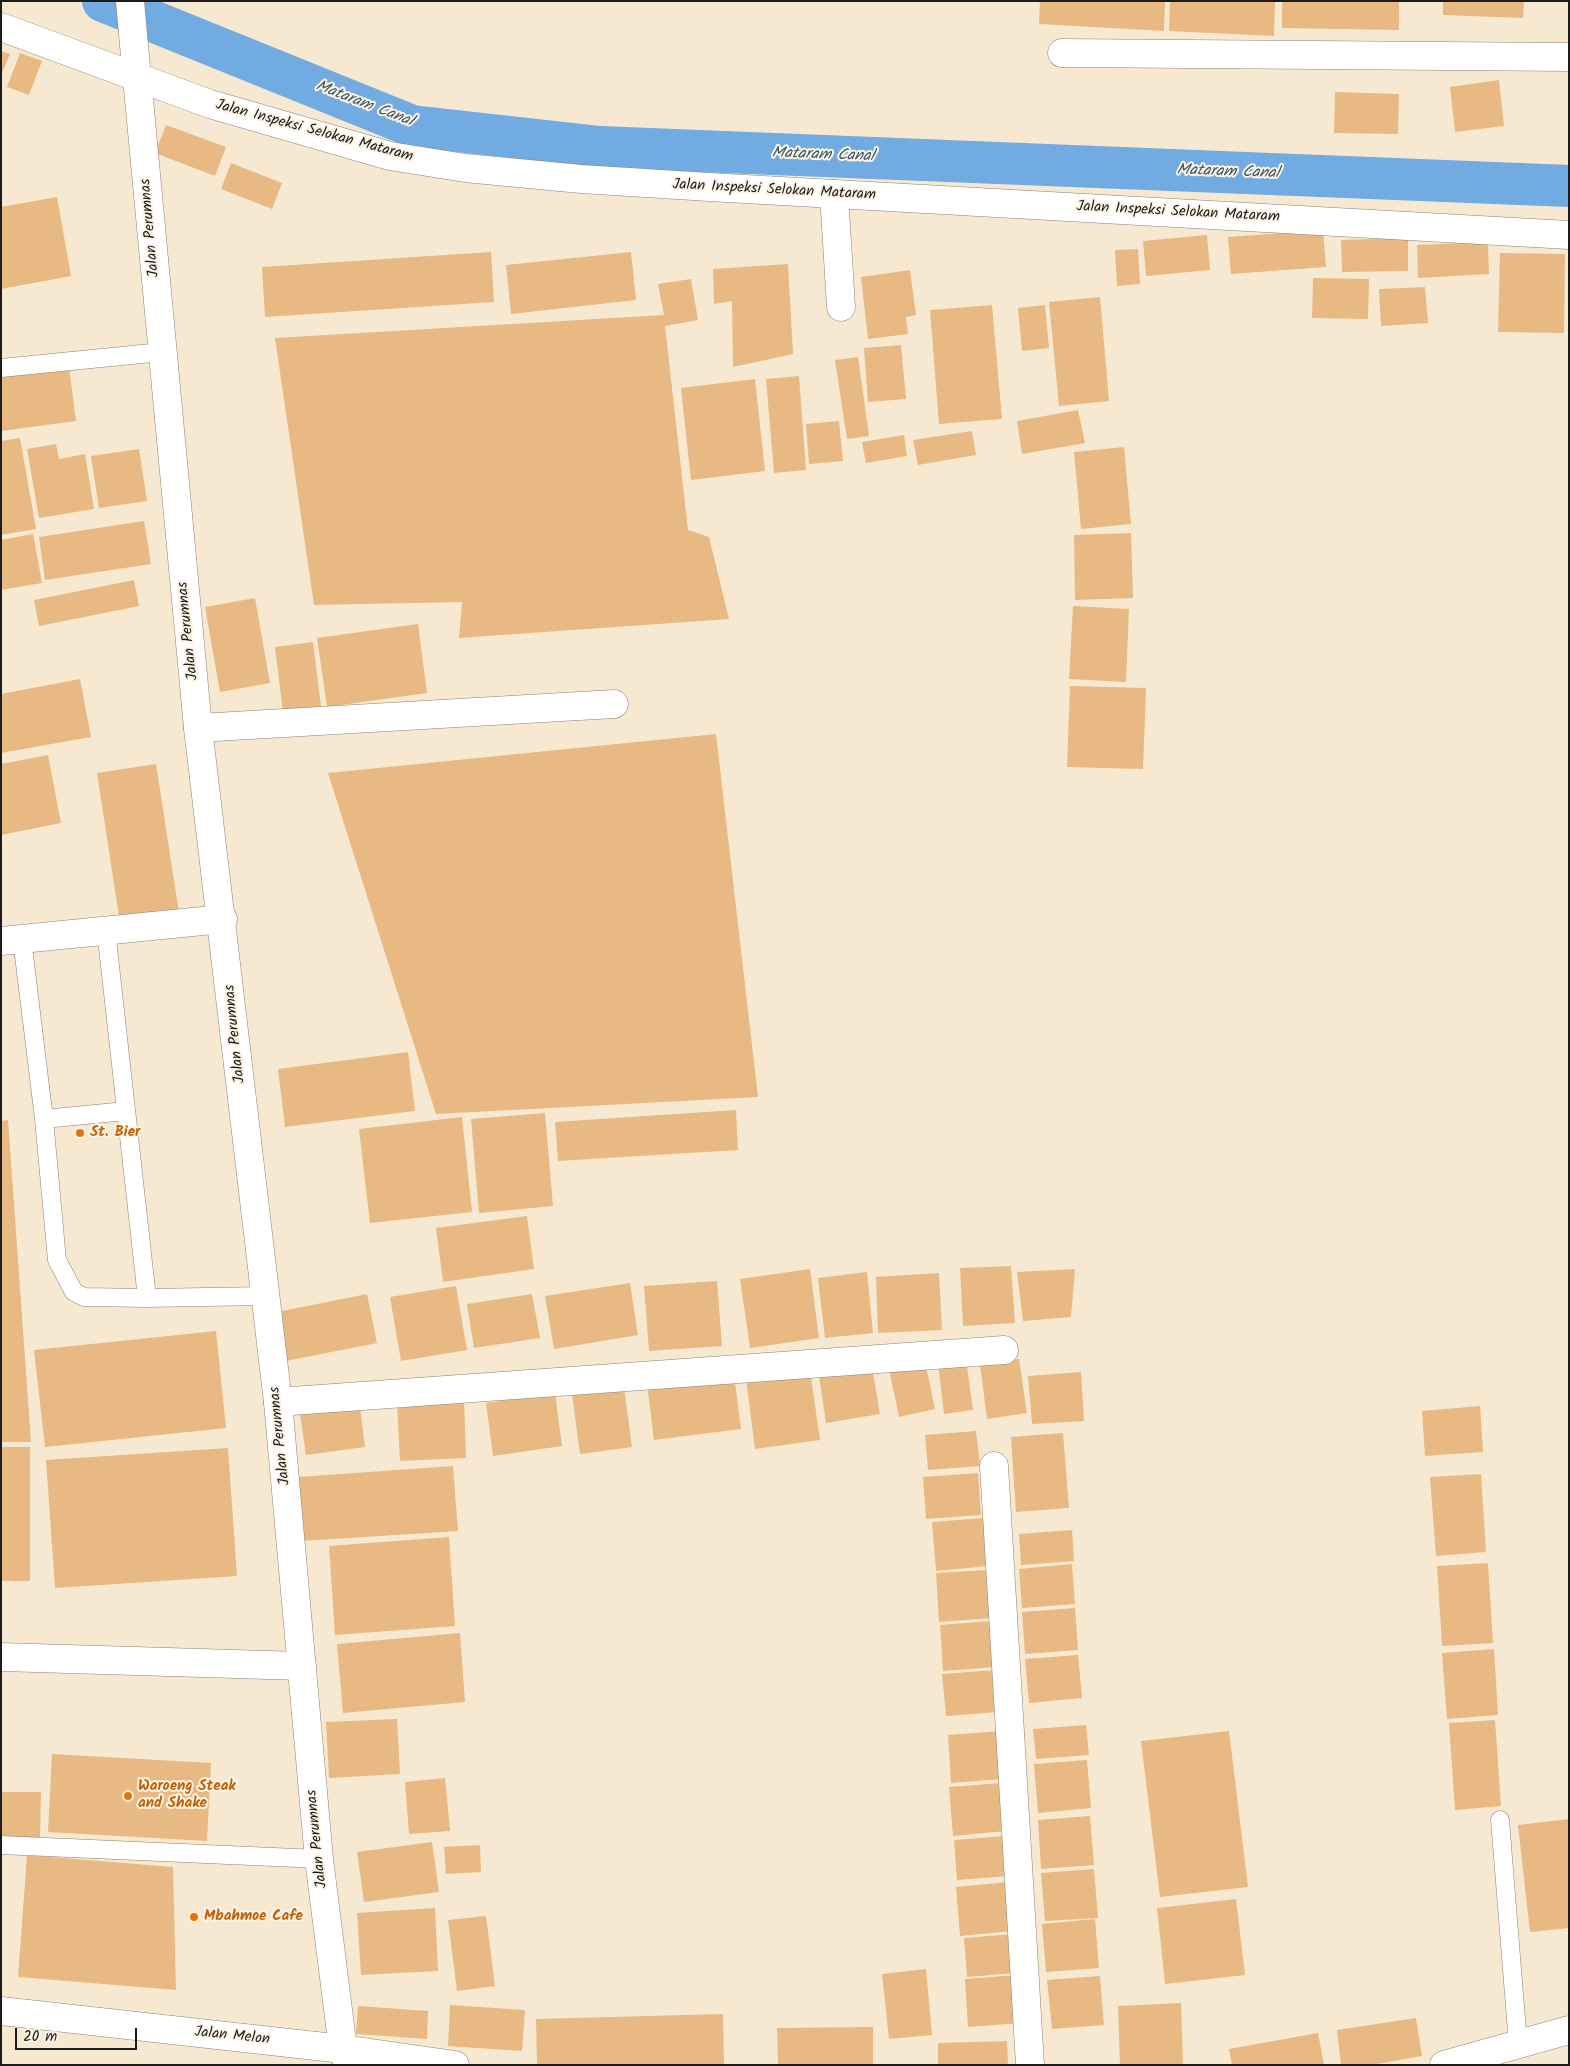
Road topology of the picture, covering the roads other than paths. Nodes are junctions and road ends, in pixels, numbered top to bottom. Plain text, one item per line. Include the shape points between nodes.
1 (130, 1) edge
2 (1, 27) edge
3 (1062, 53) dead end
4 (1569, 57) edge
5 (137, 78) junction
6 (834, 194) junction
7 (1569, 235) edge
8 (841, 307) dead end
9 (162, 352) junction
10 (1, 368) edge
11 (614, 704) dead end
12 (198, 728) junction
13 (222, 919) junction
14 (106, 930) junction
15 (12, 940) edge
16 (126, 1110) junction
17 (44, 1119) junction
18 (265, 1296) junction
19 (147, 1298) junction
20 (1004, 1350) dead end
21 (278, 1402) junction
22 (994, 1466) dead end
23 (1, 1658) edge
24 (302, 1666) junction
25 (1500, 1820) dead end
26 (1, 1845) edge
27 (319, 1858) junction
28 (1, 2011) edge
29 (1569, 2030) edge
30 (1518, 2044) junction
31 (345, 2057) edge
32 (455, 2065) edge
33 (1030, 2065) edge
34 (1444, 2065) edge

1 - 5 street, Jalan Perumnas
2 - 5 street, Jalan Inspeksi Selokan Mataram
3 - 4 street
5 - 6 street, Jalan Inspeksi Selokan Mataram via 210,104 390,156 465,168 581,179
5 - 9 street, Jalan Perumnas
6 - 7 street, Jalan Inspeksi Selokan Mataram
6 - 8 street
9 - 10 lane
9 - 12 street, Jalan Perumnas
11 - 12 street
12 - 13 street, Jalan Perumnas
13 - 14 street
13 - 18 street, Jalan Perumnas
14 - 15 street
14 - 16 lane
15 - 17 lane
16 - 17 lane
16 - 19 lane
17 - 19 lane via 57,1260 74,1292 84,1297
18 - 19 lane
18 - 21 street, Jalan Perumnas
20 - 21 street
21 - 24 street, Jalan Perumnas
22 - 33 street
23 - 24 street
24 - 27 street, Jalan Perumnas
25 - 30 lane
26 - 27 lane
27 - 31 street, Jalan Perumnas
28 - 31 street, Jalan Melon
29 - 30 street
30 - 34 street
31 - 32 street, Jalan Melon

